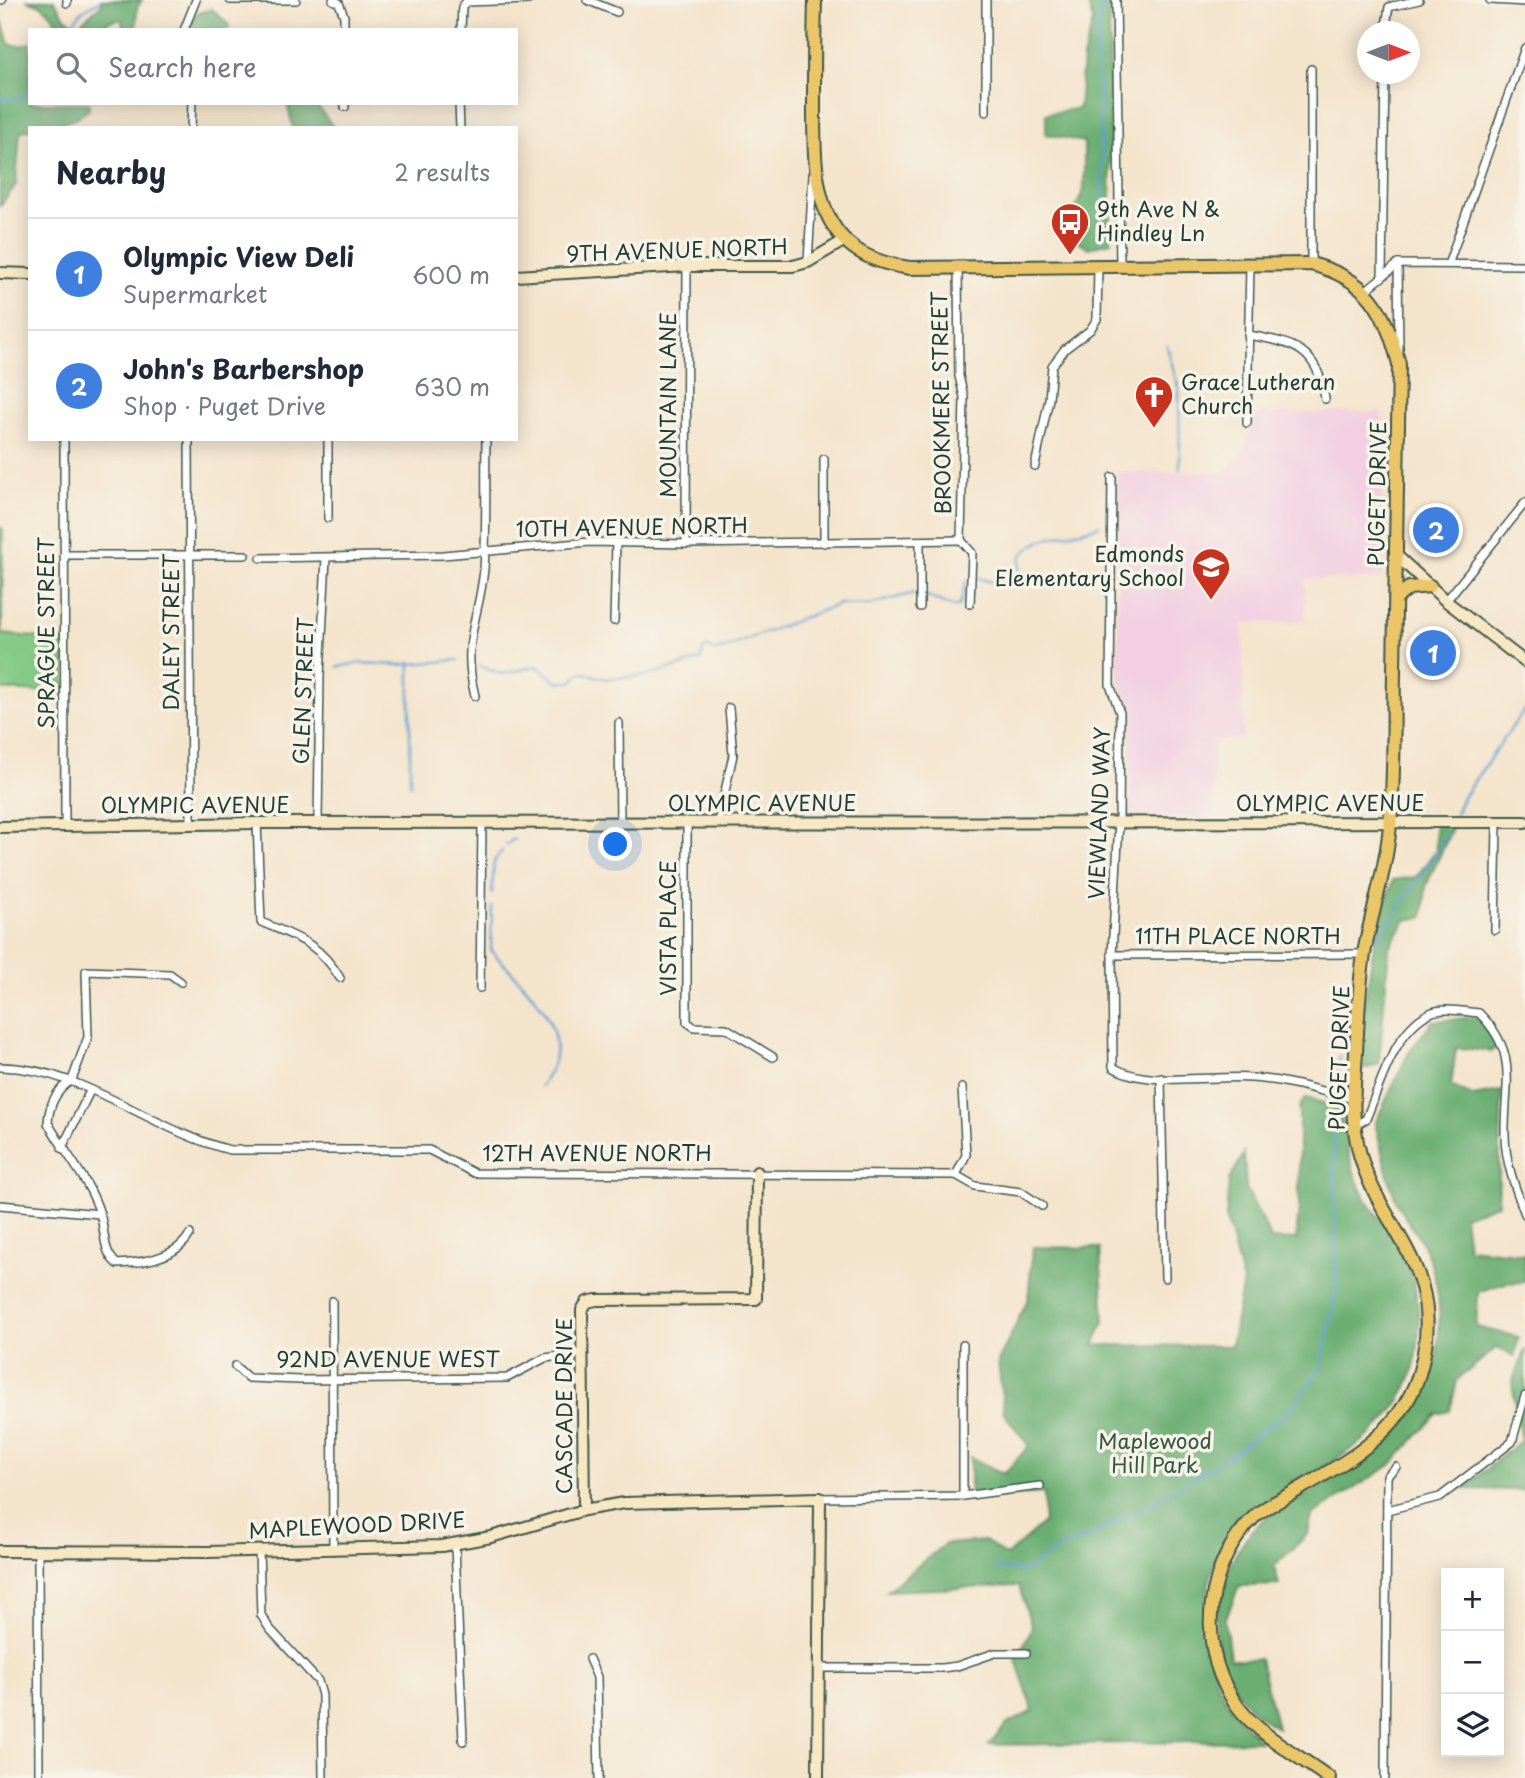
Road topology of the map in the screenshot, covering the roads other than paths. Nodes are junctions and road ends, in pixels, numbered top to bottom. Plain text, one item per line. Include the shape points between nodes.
1 (196, 0) edge
2 (230, 0) edge
3 (296, 0) edge
4 (333, 0) edge
5 (528, 0) edge
6 (587, 0) edge
7 (815, 0) edge
8 (986, 0) edge
9 (1116, 0) edge
10 (1419, 0) edge
11 (1490, 0) edge
12 (1496, 0) edge
13 (1525, 2) edge
14 (617, 12) dead end
15 (1387, 21) edge
16 (185, 28) edge
17 (344, 28) edge
18 (461, 28) edge
19 (1525, 48) edge
20 (1311, 69) dead end
21 (1385, 84) edge
22 (192, 105) edge
23 (459, 105) edge
24 (986, 112) dead end
25 (191, 126) edge
26 (460, 126) edge
27 (814, 167) junction
28 (845, 240) junction
29 (808, 262) junction
30 (1250, 262) junction
31 (1448, 262) junction
32 (1311, 264) junction
33 (1398, 264) junction
34 (1098, 265) junction
35 (1120, 265) junction
36 (1525, 265) edge
37 (687, 266) junction
38 (958, 266) junction
39 (0, 273) edge
40 (28, 274) edge
41 (518, 276) edge
42 (1382, 277) junction
43 (1365, 291) junction
44 (1248, 335) junction
45 (1399, 364) junction
46 (1325, 399) dead end
47 (1247, 422) dead end
48 (64, 441) edge
49 (189, 441) edge
50 (328, 441) edge
51 (485, 441) edge
52 (824, 458) dead end
53 (1035, 466) dead end
54 (1112, 477) dead end
55 (1525, 503) edge
56 (328, 518) dead end
57 (961, 540) junction
58 (920, 541) junction
59 (616, 542) junction
60 (824, 543) junction
61 (686, 544) junction
62 (485, 549) junction
63 (189, 554) junction
64 (64, 555) junction
65 (245, 555) dead end
66 (1397, 556) junction
67 (261, 558) dead end
68 (326, 558) junction
69 (1430, 586) junction
70 (1396, 598) junction
71 (1446, 601) junction
72 (970, 604) dead end
73 (920, 607) dead end
74 (614, 621) dead end
75 (1525, 662) edge
76 (475, 696) dead end
77 (729, 708) dead end
78 (620, 723) dead end
79 (1119, 821) junction
80 (1525, 822) edge
81 (257, 823) junction
82 (687, 823) junction
83 (719, 823) junction
84 (1497, 823) junction
85 (191, 824) junction
86 (620, 824) junction
87 (1390, 824) junction
88 (318, 825) junction
89 (482, 825) junction
90 (65, 826) junction
91 (0, 827) edge
92 (1495, 930) dead end
93 (1364, 954) junction
94 (1112, 955) junction
95 (340, 978) dead end
96 (181, 982) dead end
97 (480, 988) dead end
98 (773, 1057) dead end
99 (0, 1067) edge
100 (1161, 1078) junction
101 (72, 1080) junction
102 (962, 1088) dead end
103 (90, 1091) junction
104 (1354, 1100) junction
105 (1354, 1126) junction
106 (62, 1148) junction
107 (757, 1172) junction
108 (956, 1175) junction
109 (0, 1205) edge
110 (1042, 1206) dead end
111 (100, 1214) junction
112 (1525, 1214) edge
113 (190, 1234) dead end
114 (1165, 1278) dead end
115 (332, 1301) dead end
116 (963, 1345) dead end
117 (583, 1353) junction
118 (235, 1366) dead end
119 (332, 1380) junction
120 (1525, 1395) edge
121 (1396, 1467) dead end
122 (1040, 1486) dead end
123 (963, 1496) junction
124 (820, 1498) junction
125 (584, 1510) junction
126 (1387, 1510) junction
127 (455, 1545) junction
128 (333, 1549) junction
129 (259, 1550) junction
130 (0, 1551) edge
131 (38, 1551) junction
132 (1026, 1653) dead end
133 (589, 1659) dead end
134 (819, 1668) junction
135 (463, 1741) dead end
136 (39, 1778) edge
137 (323, 1778) edge
138 (599, 1778) edge
139 (818, 1778) edge
140 (1329, 1778) edge
141 (1385, 1778) edge

1 - 16 street
2 - 3 street
4 - 17 street via 342,9
5 - 18 street via 466,2
6 - 14 street
7 - 27 main road
8 - 24 street
9 - 35 street
10 - 15 street via 1389,6
11 - 12 street
12 - 13 street
19 - 31 street
20 - 32 street
21 - 42 street
22 - 25 street
23 - 26 street
27 - 28 main road via 818,195
27 - 29 street
28 - 29 street, 9TH AVENUE NORTH
28 - 38 main road via 871,258 895,266
29 - 37 street, 9TH AVENUE NORTH via 793,266
30 - 32 main road
30 - 35 main road
30 - 44 street
31 - 33 street
31 - 36 street
32 - 43 main road via 1348,277
33 - 42 street
33 - 45 street, PUGET DRIVE
34 - 35 main road
34 - 38 main road
34 - 53 street via 1097,319 1052,366
37 - 41 street, 9TH AVENUE NORTH
37 - 61 street, MOUNTAIN LANE
38 - 57 street, BROOKMERE STREET via 959,376 964,397
39 - 40 street
42 - 43 street
43 - 45 main road via 1391,332
44 - 46 street via 1288,342 1310,357 1322,379
44 - 47 street
45 - 66 main road, PUGET DRIVE
48 - 64 street, SPRAGUE STREET
49 - 63 street, DALEY STREET
50 - 56 street
51 - 62 street
52 - 60 street
54 - 79 street, VIEWLAND WAY via 1110,685 1120,713
55 - 71 street
57 - 58 street, 10TH AVENUE NORTH
57 - 72 street via 972,553
58 - 60 street, 10TH AVENUE NORTH
58 - 73 street
59 - 61 street, 10TH AVENUE NORTH
59 - 62 street, 10TH AVENUE NORTH
59 - 74 street
60 - 61 street, 10TH AVENUE NORTH
62 - 68 street, 10TH AVENUE NORTH via 443,555
62 - 76 street via 470,635 468,668
63 - 64 street
63 - 65 street
63 - 85 street, DALEY STREET
64 - 90 street, SPRAGUE STREET
66 - 69 street
66 - 70 main road, PUGET DRIVE
67 - 68 street, 10TH AVENUE NORTH
68 - 88 street, GLEN STREET
69 - 70 main road via 1416,586
69 - 71 street
70 - 87 main road, PUGET DRIVE
71 - 75 street
77 - 83 street via 733,755
78 - 86 street
79 - 83 street, OLYMPIC AVENUE
79 - 87 street, OLYMPIC AVENUE
79 - 94 street, VIEWLAND WAY
80 - 84 street, OLYMPIC AVENUE
81 - 85 street, OLYMPIC AVENUE
81 - 88 street, OLYMPIC AVENUE
81 - 95 street via 261,922 313,944
82 - 83 street, OLYMPIC AVENUE
82 - 86 street, OLYMPIC AVENUE
82 - 98 street, VISTA PLACE via 687,1021 694,1027 726,1028
84 - 87 street, OLYMPIC AVENUE
84 - 92 street
85 - 90 street, OLYMPIC AVENUE
86 - 89 street, OLYMPIC AVENUE
87 - 93 main road, PUGET DRIVE
88 - 89 street, OLYMPIC AVENUE
89 - 97 street
90 - 91 street, OLYMPIC AVENUE
93 - 94 street, 11TH PLACE NORTH
93 - 104 main road, PUGET DRIVE
94 - 100 street, VIEWLAND WAY via 1113,1067 1125,1074
96 - 101 street via 170,974 86,971 88,1037
99 - 101 street, 12TH AVENUE NORTH via 28,1067
100 - 104 street via 1252,1078
100 - 114 street
101 - 103 street, 12TH AVENUE NORTH
101 - 106 street via 58,1088 49,1112 48,1124
102 - 108 street via 966,1155
103 - 106 street
103 - 107 street, 12TH AVENUE NORTH via 201,1142 230,1150 429,1150 474,1173
104 - 105 main road, PUGET DRIVE
105 - 112 street via 1366,1119 1400,1042 1417,1023 1431,1012 1479,1013 1505,1050 1509,1072 1505,1138
105 - 140 main road, PUGET DRIVE via 1367,1180 1411,1252 1422,1283 1428,1310 1421,1367 1410,1398 1381,1436 1257,1514 1231,1545 1215,1583 1210,1618 1216,1662 1232,1699 1257,1727
106 - 111 street
107 - 108 street, 12TH AVENUE NORTH
107 - 117 street, CASCADE DRIVE via 756,1299 587,1302 582,1310
108 - 110 street, 12TH AVENUE NORTH via 975,1186 1021,1192
109 - 111 street
111 - 113 street via 107,1256 117,1264 143,1263 183,1246
115 - 119 street
116 - 123 street
117 - 119 street, 92ND AVENUE WEST via 545,1358 506,1378
117 - 125 street, CASCADE DRIVE
118 - 119 street, 92ND AVENUE WEST via 248,1378
119 - 128 street
120 - 126 street via 1512,1442 1440,1497
121 - 126 street via 1387,1476
122 - 123 street, MAPLEWOOD DRIVE
123 - 124 street, MAPLEWOOD DRIVE
124 - 125 street, MAPLEWOOD DRIVE via 645,1501
124 - 134 street
125 - 127 street, MAPLEWOOD DRIVE
126 - 141 street
127 - 128 street, MAPLEWOOD DRIVE
127 - 135 street
128 - 129 street, MAPLEWOOD DRIVE
129 - 131 street, MAPLEWOOD DRIVE
129 - 137 street via 261,1615 318,1681 322,1695
130 - 131 street, MAPLEWOOD DRIVE
131 - 136 street
132 - 134 street via 995,1653 949,1667
133 - 138 street via 597,1678
134 - 139 street

